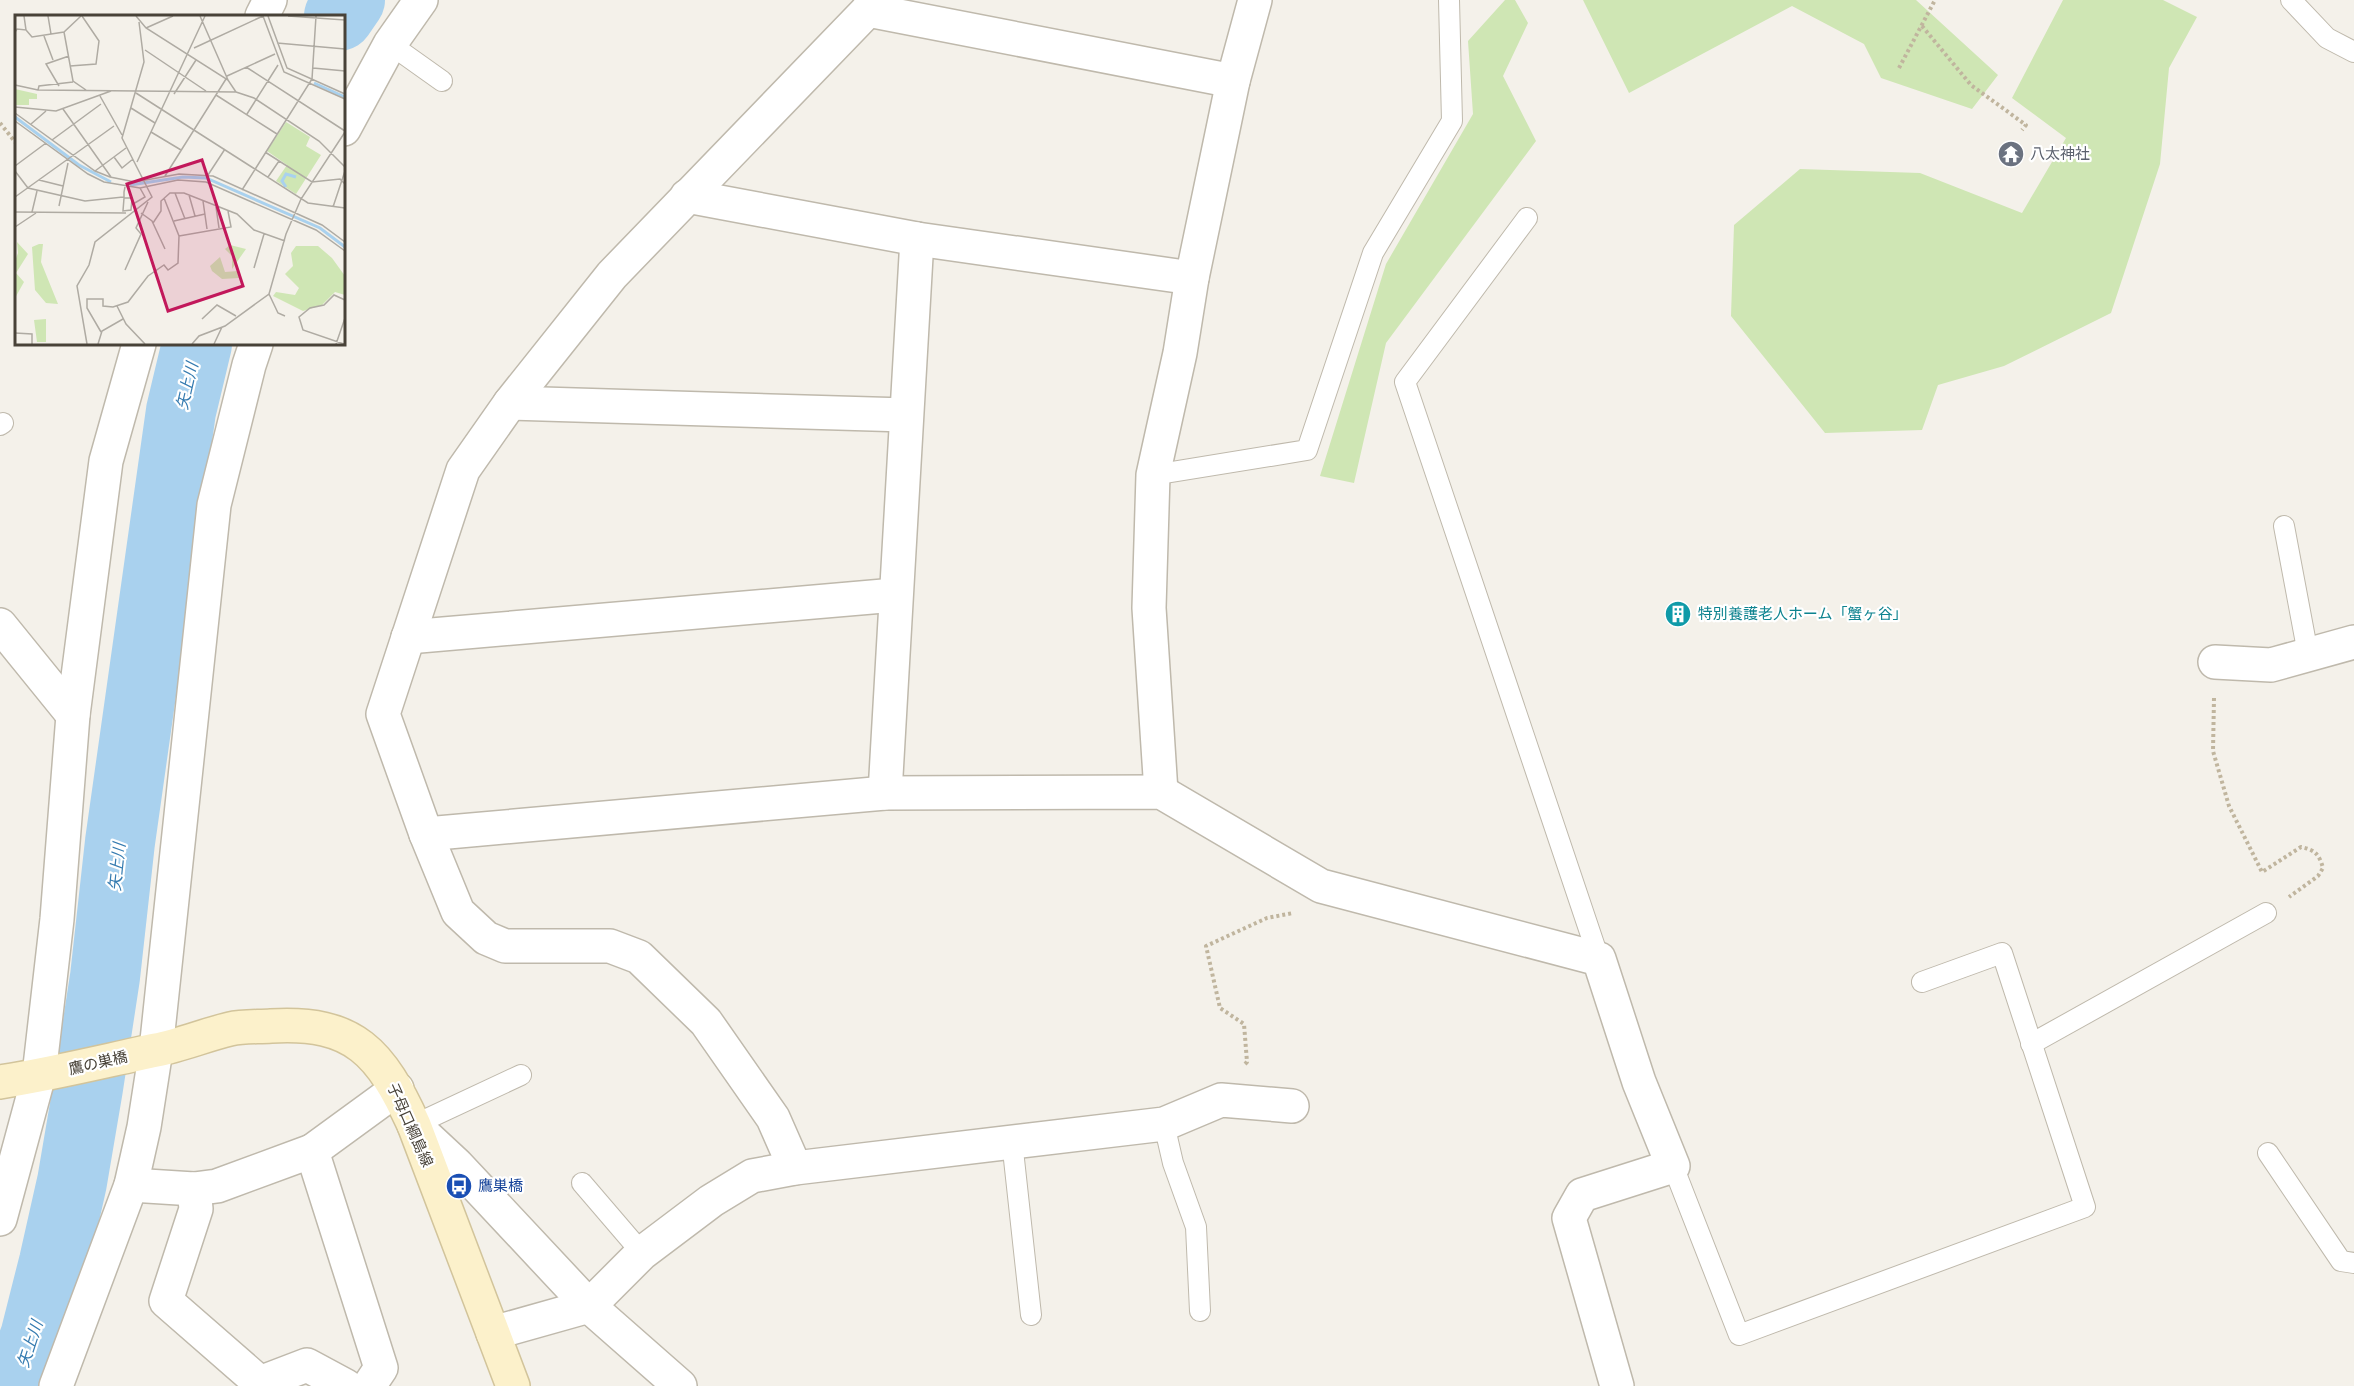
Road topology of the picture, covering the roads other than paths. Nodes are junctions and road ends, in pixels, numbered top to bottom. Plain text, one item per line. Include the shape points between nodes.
1 (270, 0) edge
2 (421, 0) edge
3 (1255, 0) edge
4 (1449, 0) edge
5 (2291, 0) edge
6 (872, 5) edge
7 (262, 15) edge
8 (390, 45) junction
9 (2354, 52) edge
10 (442, 81) dead end
11 (1233, 81) junction
12 (345, 127) edge
13 (687, 196) junction
14 (1527, 218) dead end
15 (917, 239) junction
16 (1192, 278) junction
17 (139, 345) edge
18 (256, 345) edge
19 (510, 403) junction
20 (906, 415) junction
21 (1153, 475) junction
22 (2284, 526) dead end
23 (895, 595) junction
24 (0, 625) edge
25 (408, 637) junction
26 (2354, 642) edge
27 (2308, 654) junction
28 (2215, 662) road end
29 (73, 715) junction
30 (1161, 792) junction
31 (885, 793) junction
32 (426, 834) junction
33 (2266, 913) road end
34 (1599, 959) junction
35 (1922, 981) dead end
36 (2031, 1044) junction
37 (151, 1051) junction
38 (44, 1075) junction
39 (521, 1075) dead end
40 (0, 1082) edge
41 (397, 1089) junction
42 (1292, 1106) dead end
43 (1164, 1124) junction
44 (414, 1125) junction
45 (1012, 1141) junction
46 (312, 1151) junction
47 (2268, 1153) dead end
48 (1673, 1166) junction
49 (795, 1168) junction
50 (582, 1183) dead end
51 (131, 1185) junction
52 (194, 1189) junction
53 (0, 1219) edge
54 (642, 1253) junction
55 (2354, 1263) edge
56 (589, 1306) junction
57 (1200, 1311) dead end
58 (1031, 1315) dead end
59 (493, 1333) junction
60 (260, 1385) edge
61 (56, 1386) edge
62 (346, 1386) edge
63 (369, 1386) edge
64 (513, 1386) edge
65 (680, 1386) edge
66 (1617, 1386) edge

1 - 7 street
2 - 8 street
3 - 11 street
4 - 21 lane via 1452,121 1373,253 1307,450
5 - 9 lane via 2327,38
6 - 11 street
6 - 13 street
8 - 10 lane
8 - 12 street
11 - 16 street
13 - 15 street
13 - 19 street via 612,274
14 - 34 lane via 1405,382
15 - 16 street
15 - 20 street
16 - 21 street
17 - 29 street via 106,461
18 - 37 street via 214,505
19 - 20 street
19 - 25 street via 463,470
20 - 23 street
21 - 30 street via 1149,608
22 - 27 lane
23 - 25 street
23 - 31 street
24 - 29 street
25 - 32 street via 382,714
26 - 27 street
27 - 28 street via 2271,665
29 - 38 street
30 - 31 street
30 - 34 street via 1322,886
31 - 32 street
32 - 49 street via 458,912 486,938 505,946 610,945 639,957 706,1022 772,1118
33 - 36 lane
34 - 48 street
35 - 36 lane via 2002,953
36 - 48 lane via 2085,1208 1739,1335
37 - 38 main road, 鷹の巣橋
37 - 41 main road, 子母口綱島線 via 232,1029 308,1025 329,1029 364,1049
37 - 51 street via 144,1127
38 - 40 main road
38 - 53 street
39 - 44 lane
41 - 44 main road, 子母口綱島線
41 - 46 street
42 - 43 street via 1221,1100
43 - 45 street
43 - 57 lane via 1196,1227
44 - 56 street via 457,1165
44 - 59 main road, 子母口綱島線
45 - 49 street
45 - 58 lane
46 - 52 street via 217,1186
46 - 63 street via 381,1368
47 - 55 lane via 2341,1261
48 - 66 street via 1582,1195 1569,1218
49 - 54 street via 752,1176
50 - 54 lane
51 - 52 street
51 - 61 street
52 - 60 street via 196,1209 166,1301
54 - 56 street
56 - 59 street
56 - 65 street
59 - 64 main road, 子母口綱島線
60 - 62 street via 307,1365

